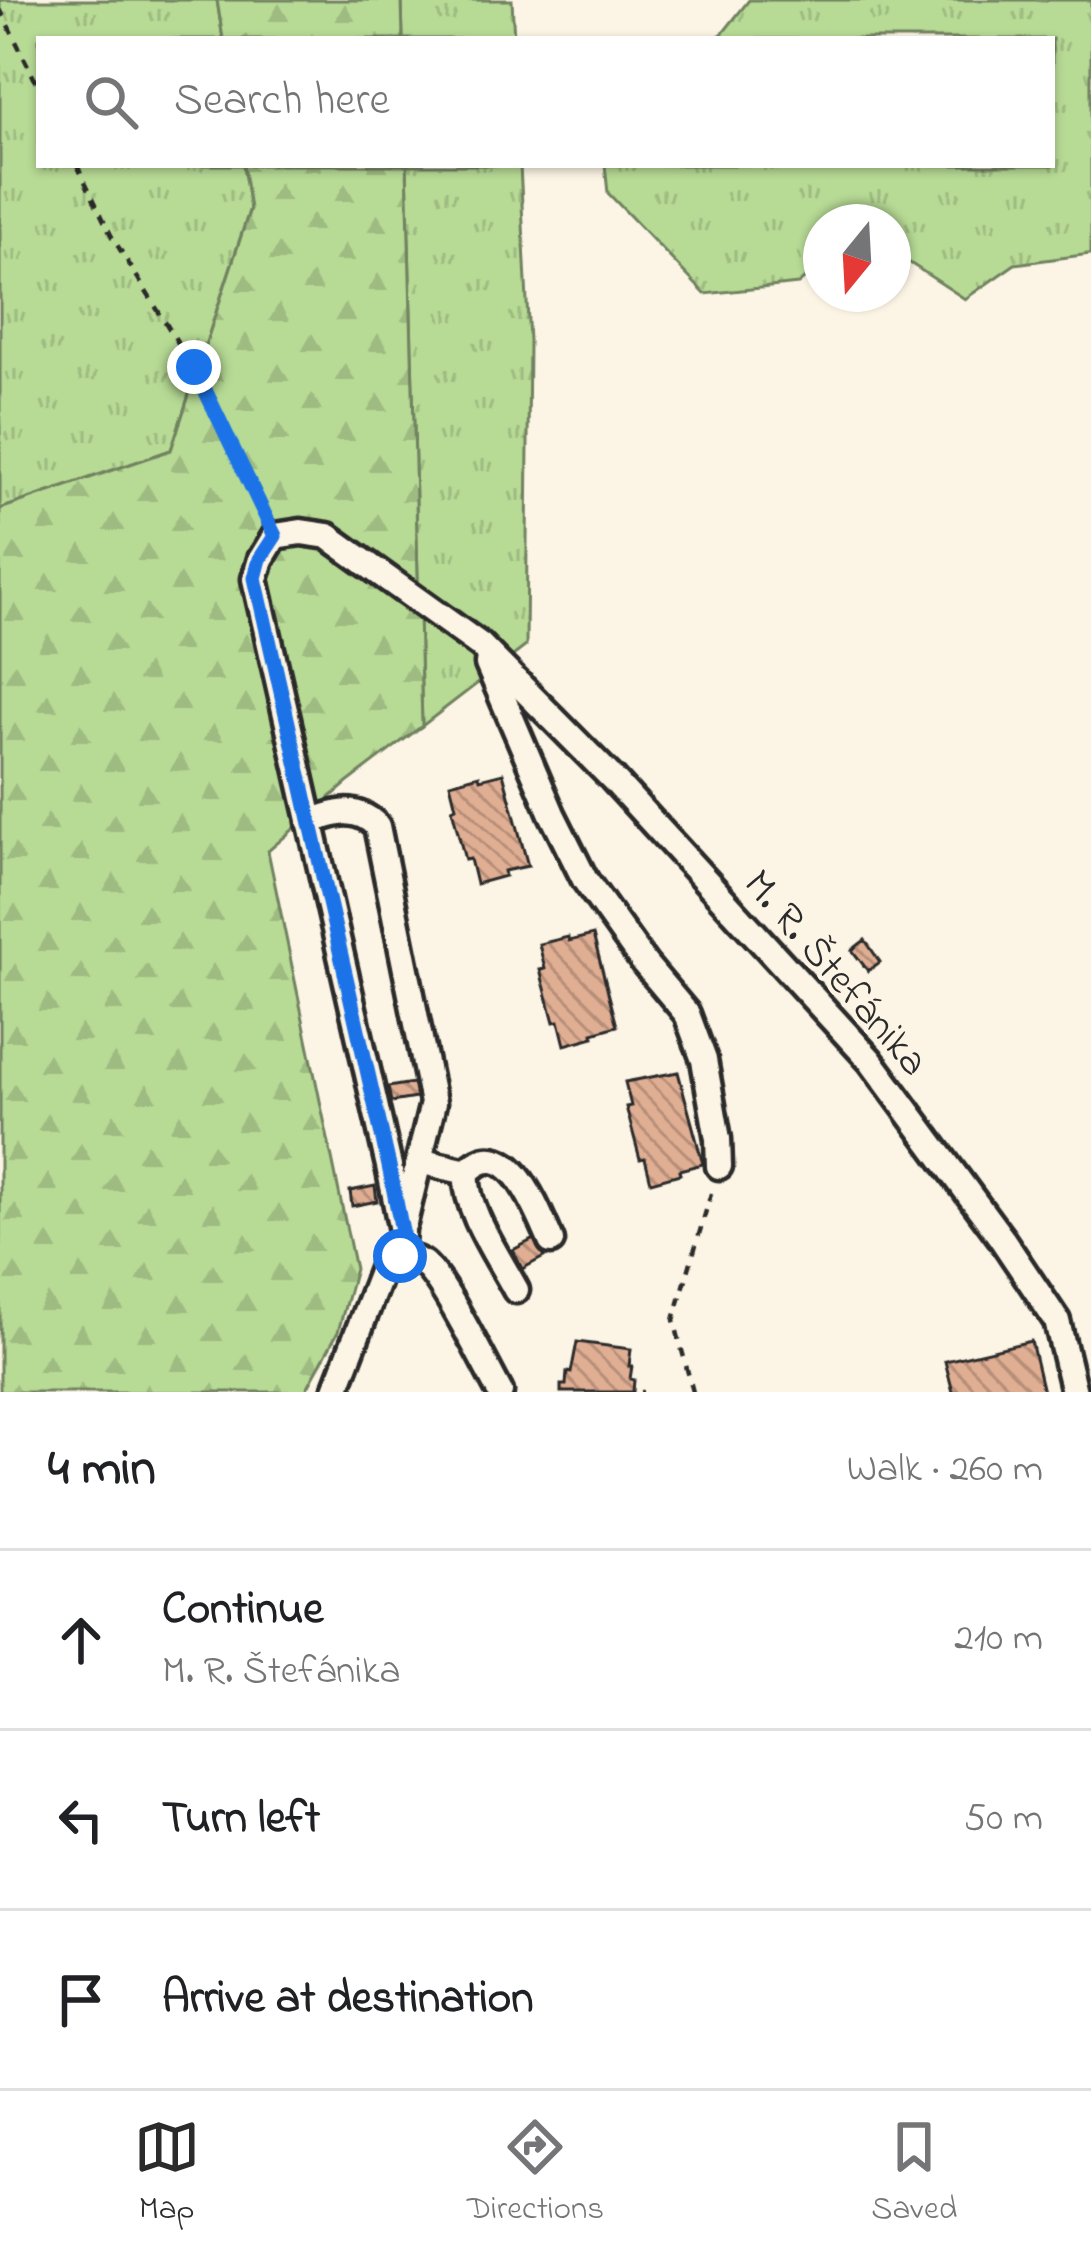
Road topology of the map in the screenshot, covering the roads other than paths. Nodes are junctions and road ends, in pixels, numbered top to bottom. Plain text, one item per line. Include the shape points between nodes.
1 (480, 645) junction
2 (310, 822) junction
3 (419, 1161) junction
4 (719, 1166) road end
5 (467, 1172) junction
6 (551, 1241) dead end
7 (401, 1244) junction
8 (515, 1290) dead end
9 (335, 1392) edge
10 (500, 1392) edge
11 (1074, 1392) edge

1 - 2 street, M. R. Štefánika via 328,536 275,536 255,578
1 - 4 street via 585,880 687,1014 704,1060
1 - 11 street, M. R. Štefánika via 871,1060 1057,1321
2 - 3 street via 358,811 377,826 433,1103
2 - 7 street
3 - 5 street
3 - 7 street
5 - 6 street via 491,1158 514,1171
5 - 8 street via 470,1202
7 - 9 street via 386,1259
7 - 10 street via 439,1282

